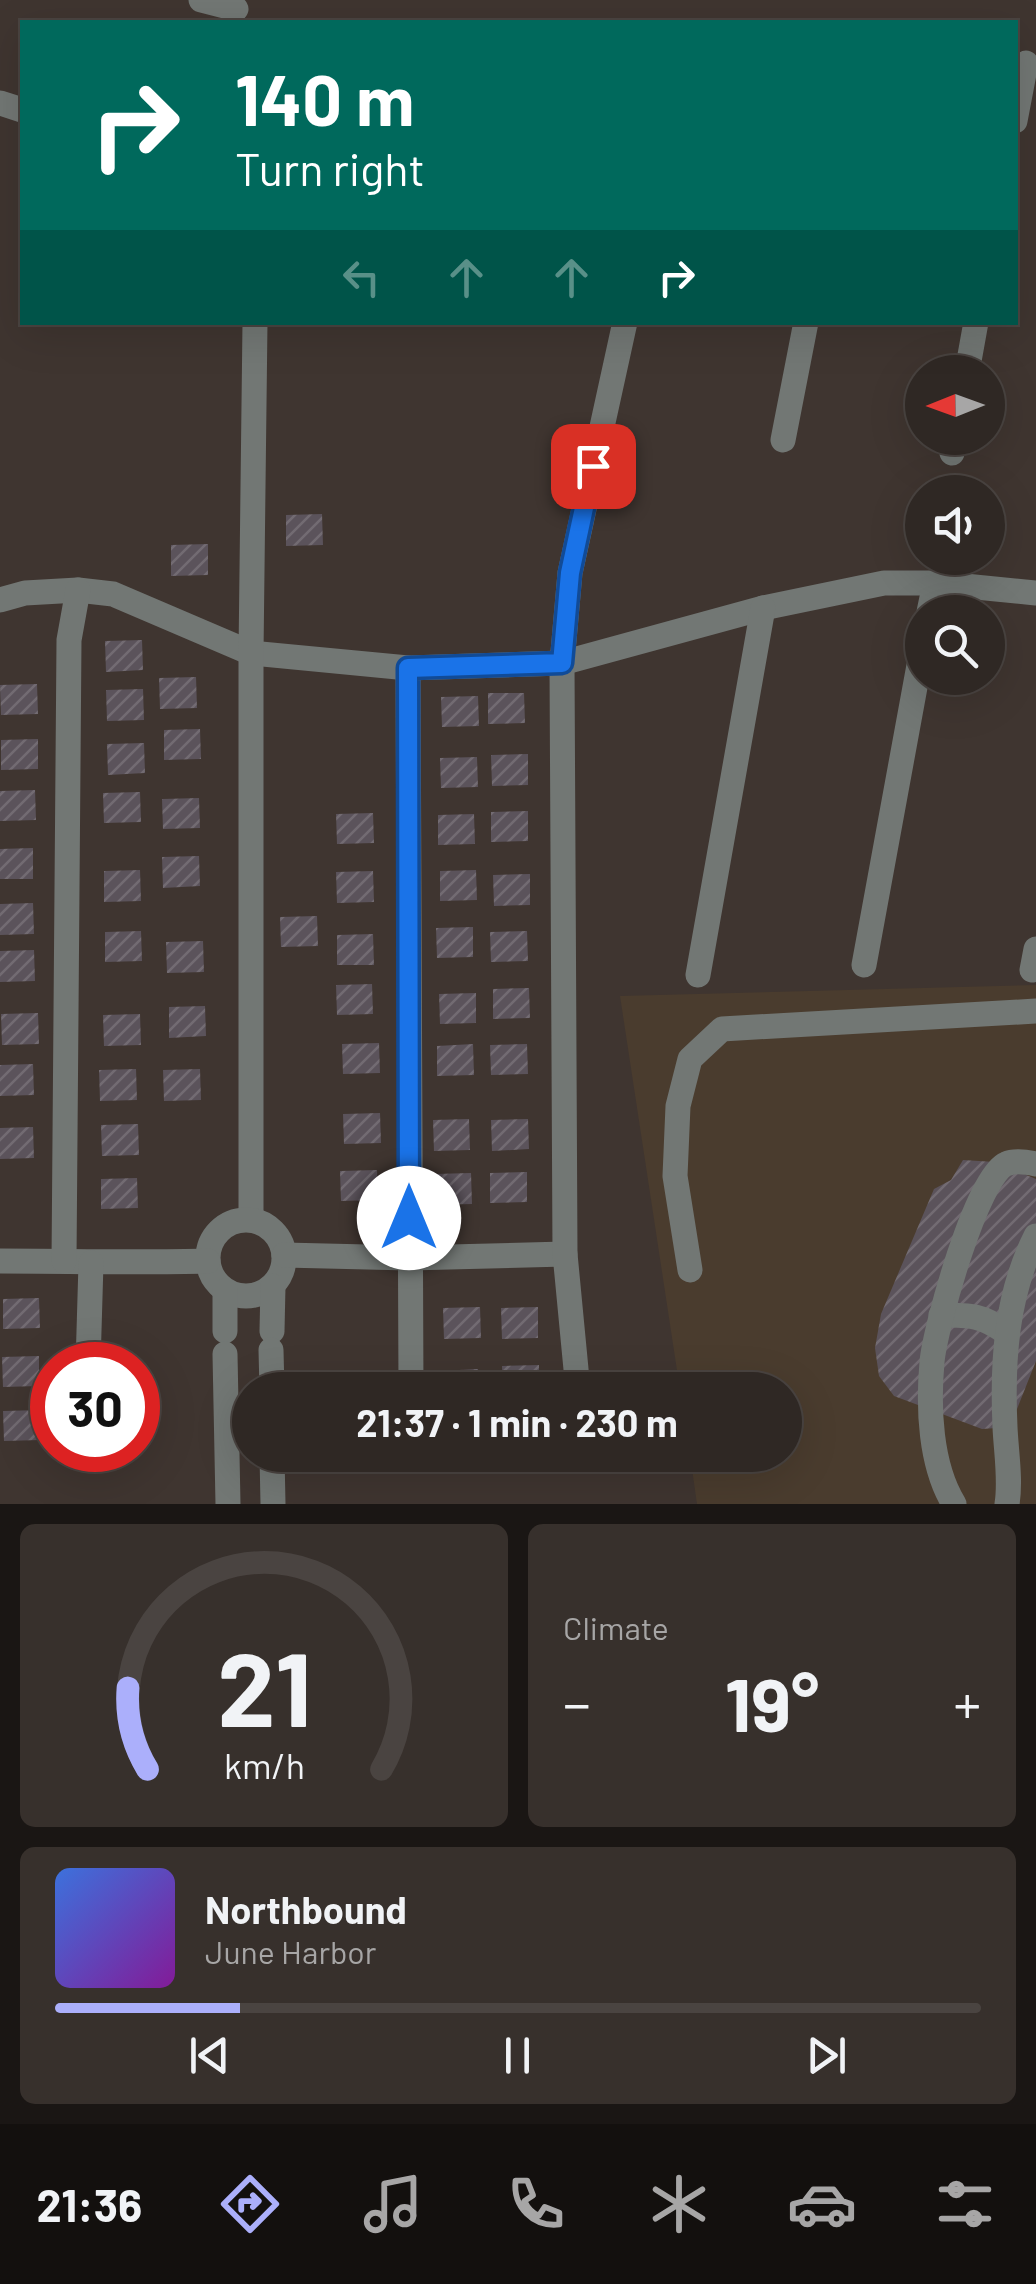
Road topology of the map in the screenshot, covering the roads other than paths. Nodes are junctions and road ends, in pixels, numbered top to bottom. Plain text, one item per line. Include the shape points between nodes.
1 (201, 0) edge
2 (236, 9) dead end
3 (1026, 63) edge
4 (1018, 105) edge
5 (255, 325) edge
6 (623, 325) edge
7 (805, 325) edge
8 (975, 325) edge
9 (970, 355) edge
10 (783, 440) dead end
11 (935, 583) junction
12 (78, 590) junction
13 (1036, 592) edge
14 (933, 595) edge
15 (0, 600) edge
16 (763, 608) junction
17 (251, 652) junction
18 (562, 663) junction
19 (408, 668) junction
20 (914, 695) edge
21 (864, 965) dead end
22 (698, 975) dead end
23 (1036, 1011) edge
24 (1036, 1164) edge
25 (251, 1220) junction
26 (1036, 1236) edge
27 (566, 1254) junction
28 (284, 1255) junction
29 (409, 1258) junction
30 (64, 1261) junction
31 (0, 1262) edge
32 (208, 1262) junction
33 (92, 1264) junction
34 (690, 1270) dead end
35 (273, 1286) junction
36 (225, 1290) junction
37 (941, 1315) junction
38 (1007, 1333) junction
39 (89, 1342) edge
40 (272, 1372) edge
41 (411, 1372) edge
42 (576, 1372) edge
43 (272, 1472) edge
44 (228, 1504) edge
45 (273, 1504) edge
46 (954, 1504) edge
47 (1007, 1504) edge

1 - 2 street
3 - 4 street
5 - 17 street
6 - 18 street via 570,573
7 - 10 street
8 - 9 street
11 - 13 street
11 - 14 street
11 - 16 street via 884,584
12 - 15 street
12 - 17 street via 113,594
12 - 30 street via 69,640
16 - 18 street
16 - 22 street
17 - 19 street
17 - 25 street
18 - 19 street
18 - 27 street
19 - 29 street
20 - 21 street
23 - 34 street via 722,1029 690,1059 678,1106 676,1176
24 - 37 street via 1004,1164 990,1178
25 - 28 street via 279,1238
25 - 32 street via 219,1230
26 - 38 street
27 - 29 street
27 - 42 street
28 - 29 street
28 - 35 street
29 - 41 street
30 - 31 street
30 - 33 street
32 - 33 street
32 - 36 street
33 - 39 street
35 - 36 street via 241,1297
35 - 40 street
36 - 44 street
37 - 38 street via 987,1319
37 - 46 street via 932,1361 935,1448
38 - 47 street
43 - 45 street

